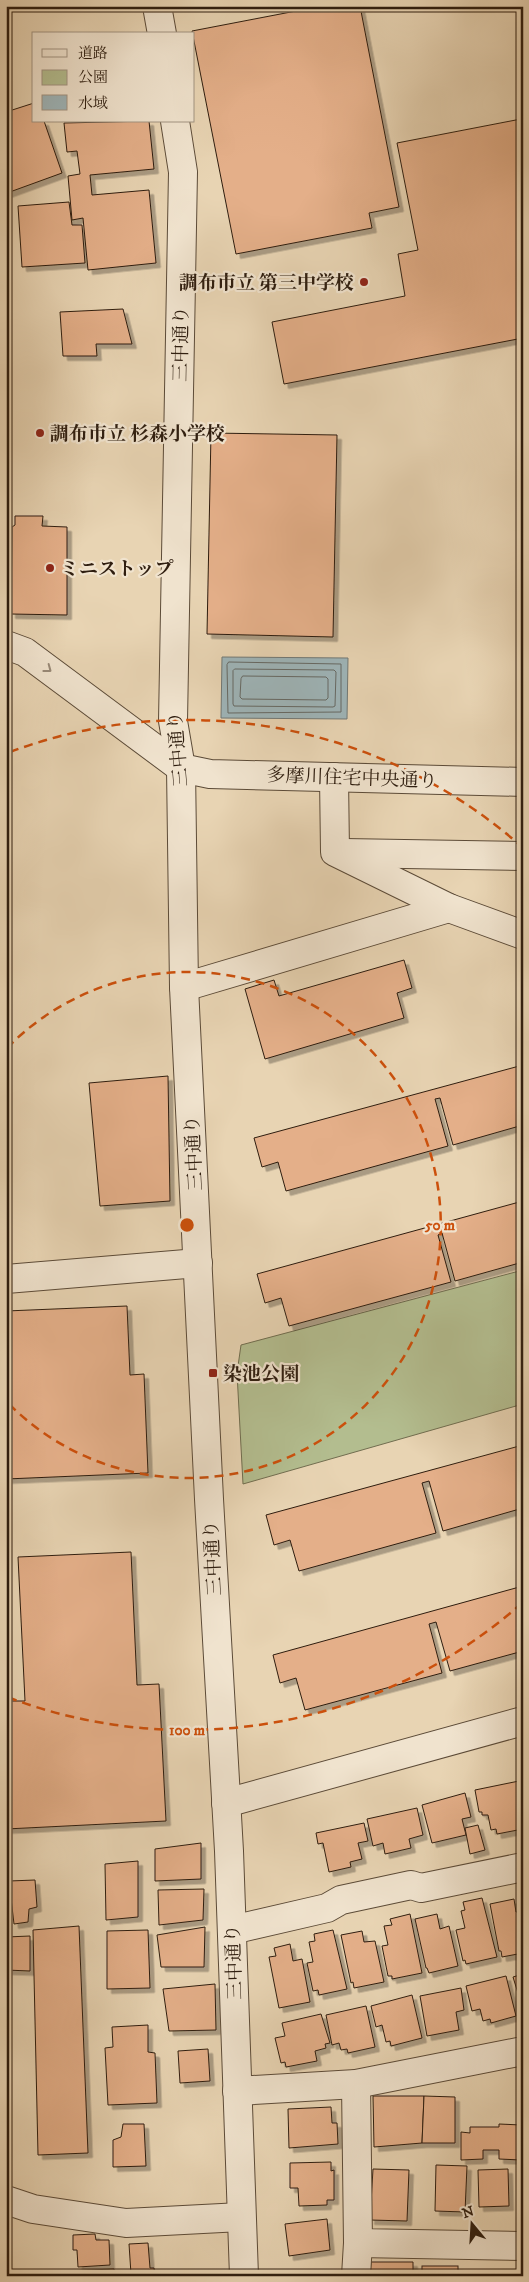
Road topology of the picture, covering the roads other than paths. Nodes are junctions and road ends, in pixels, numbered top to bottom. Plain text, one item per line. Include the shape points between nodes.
1 (158, 6) edge
2 (162, 32) edge
3 (175, 122) edge
4 (6, 645) edge
5 (182, 768) junction
6 (334, 777) junction
7 (523, 782) edge
8 (335, 852) junction
9 (523, 856) edge
10 (449, 908) junction
11 (523, 935) edge
12 (184, 987) junction
13 (198, 1263) junction
14 (6, 1279) edge
15 (523, 1720) edge
16 (226, 1803) junction
17 (523, 1867) edge
18 (232, 1930) junction
19 (523, 2051) edge
20 (356, 2084) junction
21 (237, 2091) junction
22 (6, 2200) edge
23 (241, 2218) junction
24 (358, 2243) junction
25 (523, 2246) edge
26 (244, 2276) edge
27 (356, 2276) edge

1 - 2 street
3 - 5 street, 三中通り via 183,172 173,721
4 -> 5 street via 25,652
5 - 6 street, 多摩川住宅中央通り via 210,774
5 - 12 street, 三中通り
6 - 7 street, 多摩川住宅中央通り
6 - 8 street
8 - 9 street
8 - 10 street
10 - 11 street
10 - 12 street
12 - 13 street, 三中通り
13 - 14 street
13 - 16 street, 三中通り
15 - 16 street
16 - 18 street, 三中通り
17 - 18 street via 341,1900 327,1908
18 - 21 street, 三中通り
19 - 20 street
20 - 21 street
20 - 24 street
21 - 23 street, 三中通り
22 - 23 street via 33,2209 126,2222
23 - 26 street, 三中通り
24 - 25 street
24 - 27 street

